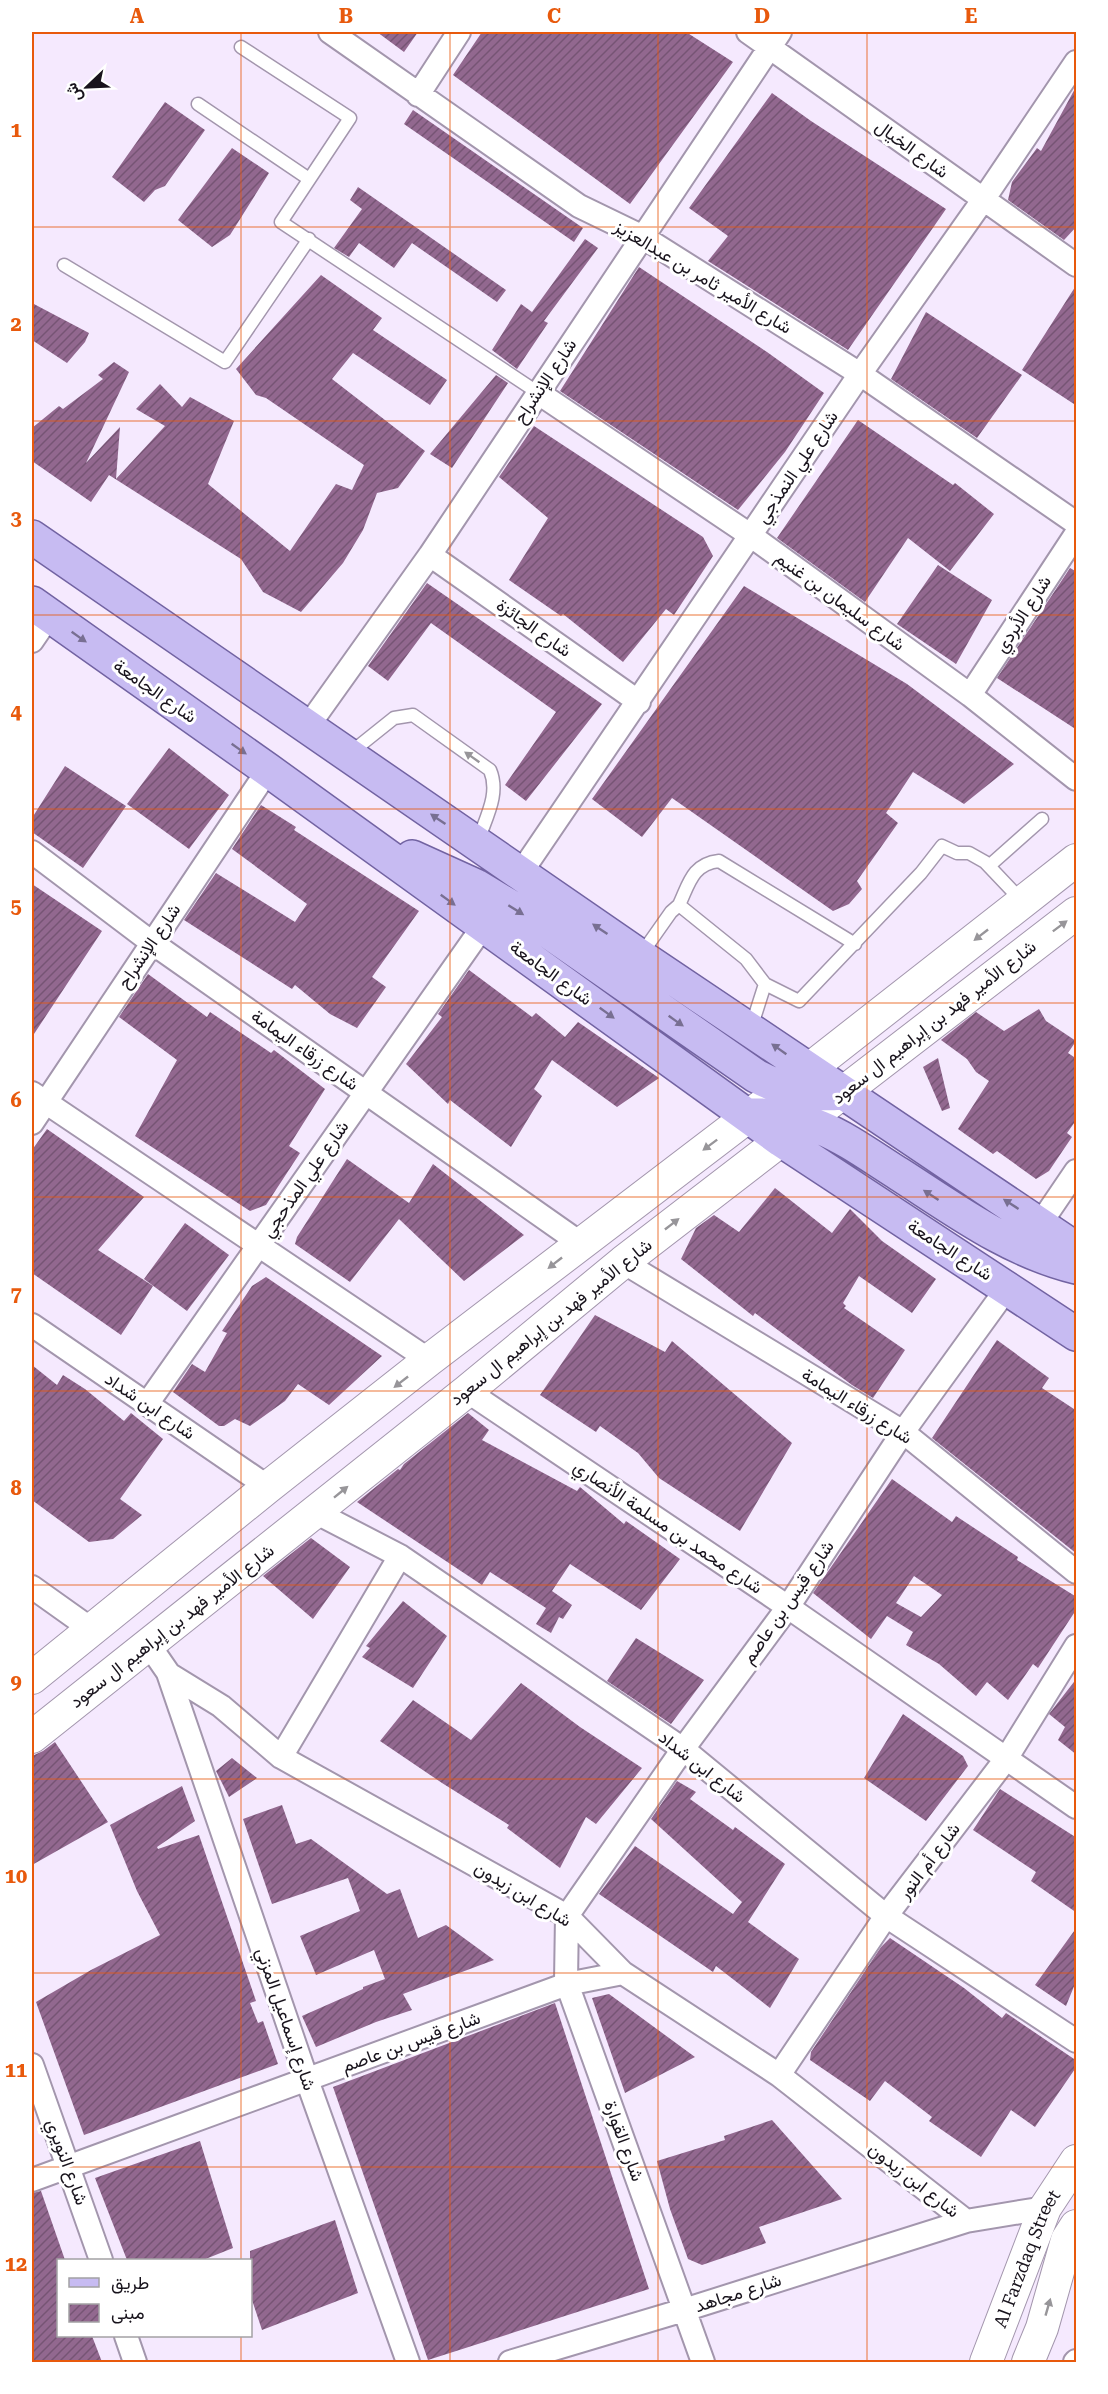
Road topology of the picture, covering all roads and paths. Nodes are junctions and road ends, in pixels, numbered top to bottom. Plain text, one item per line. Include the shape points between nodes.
1 (330, 32) edge
2 (459, 32) edge
3 (748, 32) edge
4 (775, 39) edge
5 (241, 47) dead end
6 (1077, 62) edge
7 (418, 95) junction
8 (198, 104) dead end
9 (309, 179) junction
10 (983, 200) junction
11 (644, 237) junction
12 (309, 239) junction
13 (1073, 256) edge
14 (64, 265) dead end
15 (860, 374) junction
16 (537, 392) junction
17 (1077, 523) edge
18 (1077, 534) edge
19 (750, 535) junction
20 (32, 537) edge
21 (429, 555) junction
22 (37, 620) edge
23 (970, 695) junction
24 (639, 702) junction
25 (306, 729) junction
26 (347, 756) junction
27 (268, 770) junction
28 (1077, 779) edge
29 (1042, 819) dead end
30 (368, 842) junction
31 (477, 845) junction
32 (32, 852) edge
33 (1077, 861) edge
34 (988, 866) junction
35 (520, 874) junction
36 (1023, 902) junction
37 (679, 905) junction
38 (1077, 914) edge
39 (484, 925) junction
40 (151, 942) junction
41 (855, 944) junction
42 (640, 957) junction
43 (765, 984) junction
44 (751, 1029) junction
45 (796, 1079) junction
46 (366, 1093) junction
47 (842, 1093) junction
48 (38, 1098) edge
49 (749, 1115) junction
50 (32, 1123) edge
51 (794, 1130) junction
52 (1077, 1172) edge
53 (1040, 1224) junction
54 (580, 1243) junction
55 (258, 1246) junction
56 (1077, 1249) edge
57 (623, 1262) junction
58 (1077, 1267) edge
59 (1008, 1287) junction
60 (32, 1325) edge
61 (1077, 1334) edge
62 (429, 1360) junction
63 (467, 1391) junction
64 (147, 1404) junction
65 (903, 1432) junction
66 (268, 1487) junction
67 (315, 1512) junction
68 (400, 1556) junction
69 (1077, 1572) edge
70 (32, 1587) edge
71 (788, 1607) junction
72 (91, 1629) junction
73 (149, 1645) junction
74 (1077, 1646) edge
75 (168, 1673) junction
76 (32, 1678) edge
77 (32, 1737) edge
78 (683, 1749) junction
79 (281, 1757) junction
80 (1006, 1759) junction
81 (1077, 1807) edge
82 (567, 1916) junction
83 (886, 1916) junction
84 (623, 1973) junction
85 (567, 1984) junction
86 (1077, 2040) edge
87 (32, 2065) edge
88 (779, 2075) junction
89 (307, 2080) junction
90 (1077, 2161) edge
91 (69, 2166) junction
92 (32, 2180) edge
93 (1046, 2208) junction
94 (966, 2221) junction
95 (1077, 2226) edge
96 (101, 2259) edge
97 (684, 2310) junction
98 (126, 2337) edge
99 (135, 2362) edge
100 (408, 2362) edge
101 (510, 2362) edge
102 (703, 2362) edge
103 (986, 2362) edge
104 (1028, 2362) edge

1 - 7 street, شارع الأمير ثامر بن عبدالعزيز
2 - 7 street
3 - 4 street, شارع الخيال
4 - 10 street, شارع الخيال
4 - 11 street, شارع الإنشراح
5 - 9 lane via 350,118
6 - 10 street, شارع علي النمذجي
7 - 11 street, شارع الأمير ثامر بن عبدالعزيز via 579,206
8 - 9 lane
9 - 12 lane via 281,222
10 - 13 street, شارع الخيال
10 - 15 street, شارع علي النمذجي
11 - 15 street, شارع الأمير ثامر بن عبدالعزيز
11 - 16 street, شارع الإنشراح
12 - 14 lane via 225,362
12 - 16 lane
15 - 17 street, شارع الأمير ثامر بن عبدالعزيز
15 - 19 street, شارع علي النمذجي
16 - 19 street, شارع سليمان بن غنيم
16 - 21 street, شارع الإنشراح
18 - 23 street, شارع الأبردي
19 - 23 street, شارع سليمان بن غنيم
19 - 24 street, شارع علي النمذجي
20 - 25 main road
21 - 24 street, شارع الجائزة
21 - 25 street, شارع الإنشراح
22 -> 27 main road, شارع الجامعة
23 - 28 street, شارع سليمان بن غنيم
24 - 35 street, شارع علي النمذجي
25 - 26 main road
31 -> 26 main road
31 -> 26 lane via 495,791 490,770 413,715 394,718
27 - 30 main road, شارع الجامعة
27 - 40 street, شارع الإنشراح
29 - 34 lane
30 -> 39 main road, شارع الجامعة
30 -> 45 main road via 432,865 501,900 756,1077
31 - 35 main road
32 - 40 street, شارع زرقاء اليمامة
33 - 36 main road
34 - 36 lane
34 - 41 lane via 969,853 957,853 942,846
42 -> 35 main road
36 -> 45 main road
37 - 41 lane via 698,867 719,861
37 - 42 lane
37 - 43 lane via 746,959
47 -> 38 main road, شارع الأمير فهد بن إبراهيم ال سعود
39 - 46 street, شارع علي المذحجي
39 -> 49 main road, شارع الجامعة
40 - 46 street, شارع زرقاء اليمامة
40 - 48 street, شارع الإنشراح
41 - 43 lane via 799,1001
42 - 44 main road
43 - 44 lane
45 -> 44 main road
45 - 47 main road
45 - 49 main road
46 - 54 street, شارع زرقاء اليمامة
46 - 55 street, شارع علي المذحجي
47 - 51 main road, شارع الأمير فهد بن إبراهيم ال سعود
53 -> 47 main road
48 - 50 street, شارع الإنشراح
48 - 55 street
49 - 51 main road, شارع الجامعة
49 -> 54 main road
57 -> 51 main road, شارع الأمير فهد بن إبراهيم ال سعود
58 -> 51 main road via 1001,1238 840,1136
51 - 59 main road, شارع الجامعة
52 - 53 street
53 - 56 main road
54 -> 62 main road
55 - 62 street
55 - 64 street, شارع علي المذحجي
57 - 63 main road, شارع الأمير فهد بن إبراهيم ال سعود
57 - 65 street, شارع زرقاء اليمامة
59 - 61 main road, شارع الجامعة
59 - 65 street, شارع قيس بن عاصم
60 - 64 street, شارع ابن شداد
62 -> 66 main road
67 -> 63 main road, شارع الأمير فهد بن إبراهيم ال سعود
63 - 71 street, شارع محمد بن مسلمة الأنصاري
64 - 66 street, شارع ابن شداد
65 - 69 street, شارع زرقاء اليمامة
65 - 71 street, شارع قيس بن عاصم
66 - 72 main road
67 - 68 street, شارع ابن شداد
67 - 73 main road, شارع الأمير فهد بن إبراهيم ال سعود
68 - 78 street, شارع ابن شداد
68 - 79 street
70 - 72 street
71 - 78 street, شارع قيس بن عاصم
71 - 80 street, شارع محمد بن مسلمة الأنصاري
72 - 76 main road
73 - 75 street, شارع ابن زيدون
73 - 77 main road, شارع الأمير فهد بن إبراهيم ال سعود
74 - 80 street, شارع أم النور
75 - 79 street, شارع ابن زيدون via 221,1706
75 - 89 street, شارع إسماعيل المزني
78 - 82 street, شارع قيس بن عاصم
78 - 83 street, شارع ابن شداد
79 - 82 street, شارع ابن زيدون
80 - 81 street, شارع محمد بن مسلمة الأنصاري
80 - 83 street, شارع أم النور
82 - 84 street, شارع ابن زيدون
82 - 85 street, شارع القوارة
83 - 86 street, شارع ابن شداد
83 - 88 street, شارع أم النور
84 - 85 street, شارع قيس بن عاصم
84 - 88 street, شارع ابن زيدون
85 - 89 street, شارع قيس بن عاصم
85 - 97 street, شارع القوارة
87 - 91 street, شارع النويري
88 - 94 street, شارع ابن زيدون
89 - 91 street, شارع قيس بن عاصم
89 - 100 street, شارع إسماعيل المزني
90 - 93 main road, Al Farzdaq Street
91 - 92 street, شارع قيس بن عاصم
91 - 96 street, شارع النويري
93 - 94 street, شارع ابن زيدون
93 - 103 main road, Al Farzdaq Street
94 - 97 street, شارع مجاهد
104 -> 95 main road, Al Farzdaq Street via 1067,2240
97 - 101 street, شارع مجاهد
97 - 102 street, شارع القوارة
98 - 99 street

